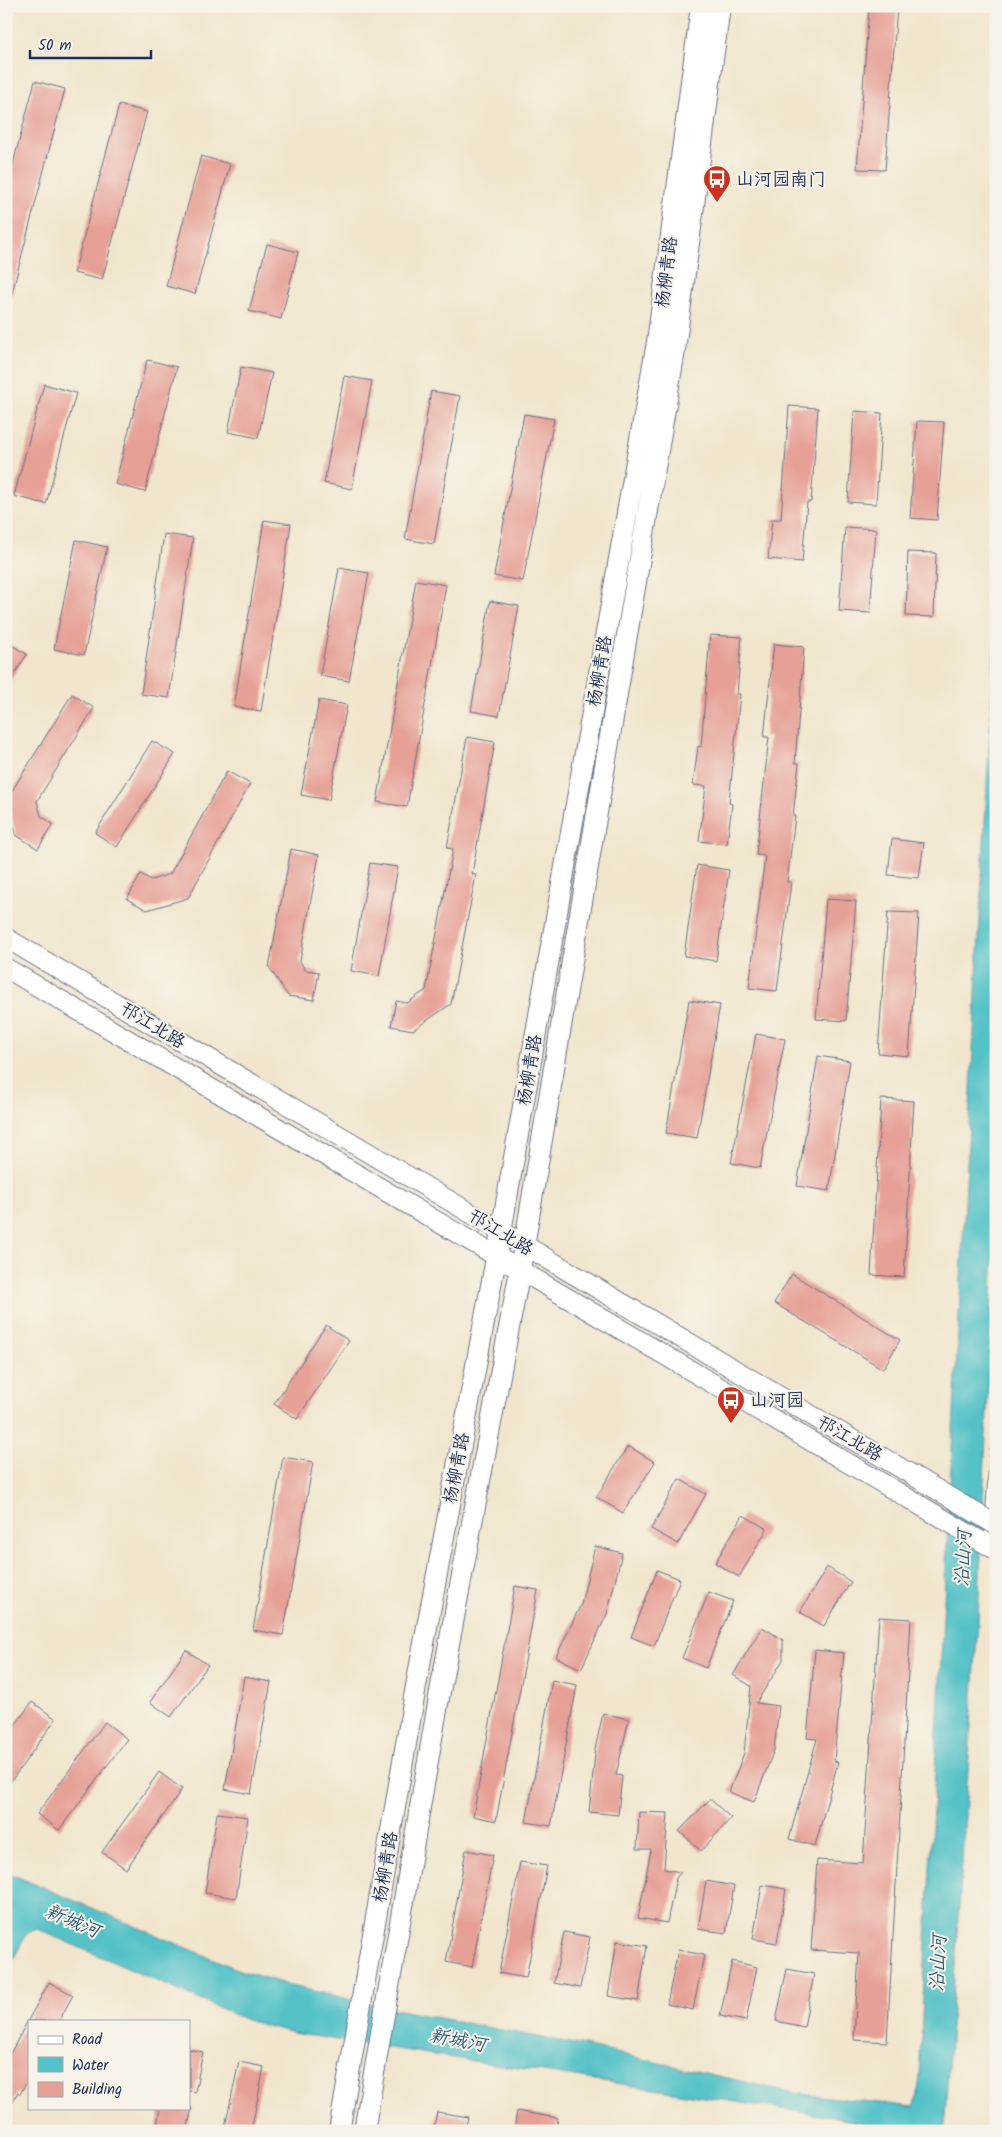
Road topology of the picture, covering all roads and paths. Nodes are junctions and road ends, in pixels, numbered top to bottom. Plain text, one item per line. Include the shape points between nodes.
1 (701, 6) edge
2 (720, 6) edge
3 (6, 938) edge
4 (6, 968) edge
5 (501, 1232) junction
6 (523, 1246) junction
7 (496, 1257) junction
8 (520, 1270) junction
9 (996, 1452) edge
10 (996, 1525) edge
11 (993, 1549) edge
12 (339, 2131) edge
13 (364, 2131) edge

1 - 5 main road, 杨柳青路 via 657,342
2 - 6 main road, 杨柳青路 via 675,350
3 - 5 main road, 邗江北路
4 - 7 main road, 邗江北路
5 - 6 main road, 邗江北路
5 - 7 main road, 杨柳青路
6 - 8 main road, 杨柳青路
6 - 10 main road, 邗江北路, bridge
7 - 8 main road, 邗江北路
7 - 12 main road, 杨柳青路 via 416,1686
8 - 11 main road, 邗江北路
8 - 13 main road, 杨柳青路 via 443,1677
9 - 11 street

